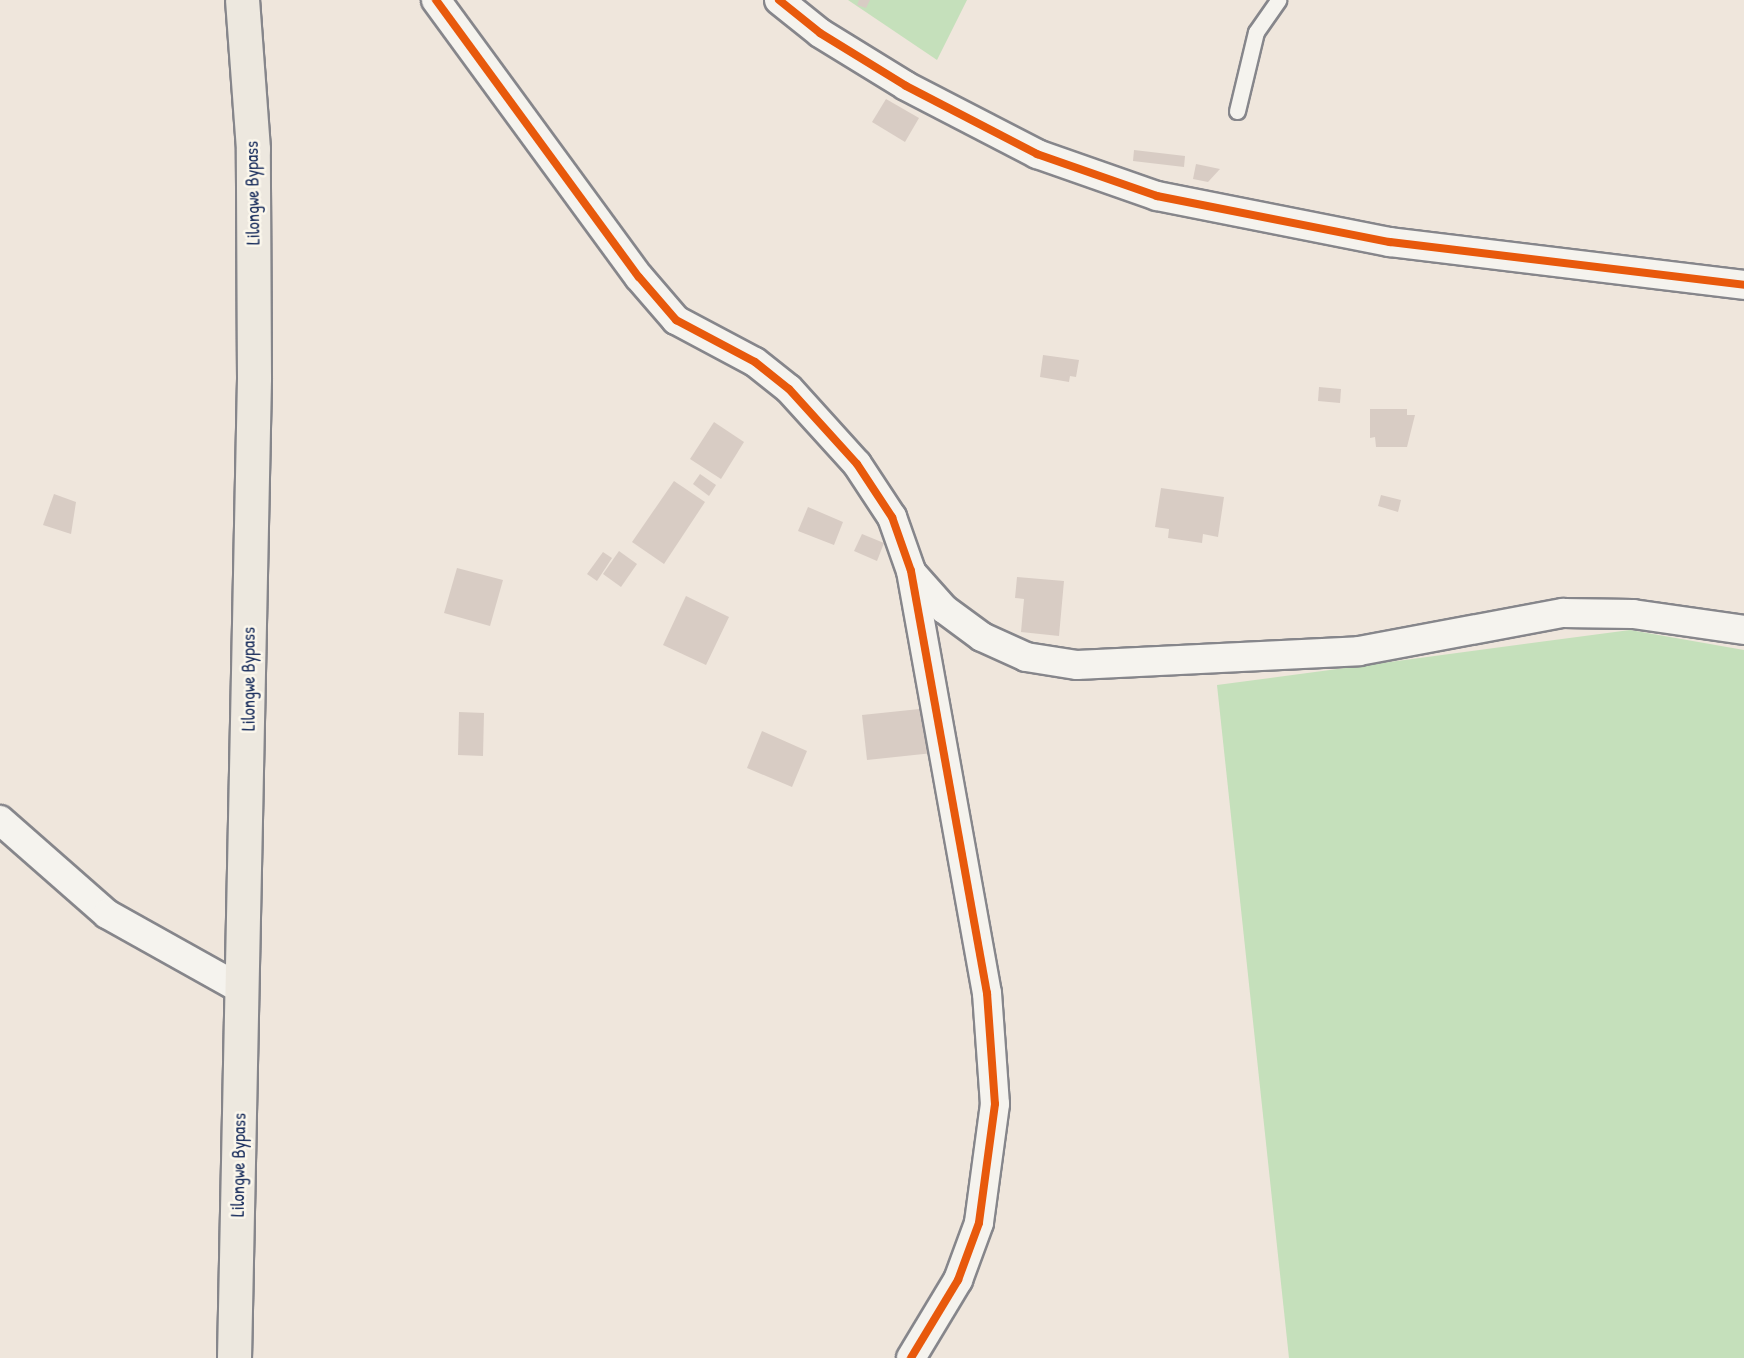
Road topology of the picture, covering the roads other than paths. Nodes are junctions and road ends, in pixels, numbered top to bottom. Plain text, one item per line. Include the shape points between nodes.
1 (242, 0) edge
2 (436, 0) edge
3 (779, 0) edge
4 (1278, 0) edge
5 (1237, 111) dead end
6 (1744, 285) edge
7 (910, 571) junction
8 (1744, 630) edge
9 (0, 820) edge
10 (243, 990) junction
11 (234, 1358) edge
12 (911, 1358) edge

1 - 10 main road, Lilongwe Bypass via 253,149 254,377
2 - 7 street via 639,278 676,320 755,362 789,389 857,464 892,517
3 - 6 street via 820,33 906,86 1037,154 1156,196 1390,242
4 - 5 lane via 1256,32
7 - 8 street via 944,609 982,637 1026,657 1077,665 1359,651 1563,613 1633,614
7 - 12 street via 987,993 995,1104 979,1223 958,1280
9 - 10 street via 107,914
10 - 11 main road, Lilongwe Bypass

